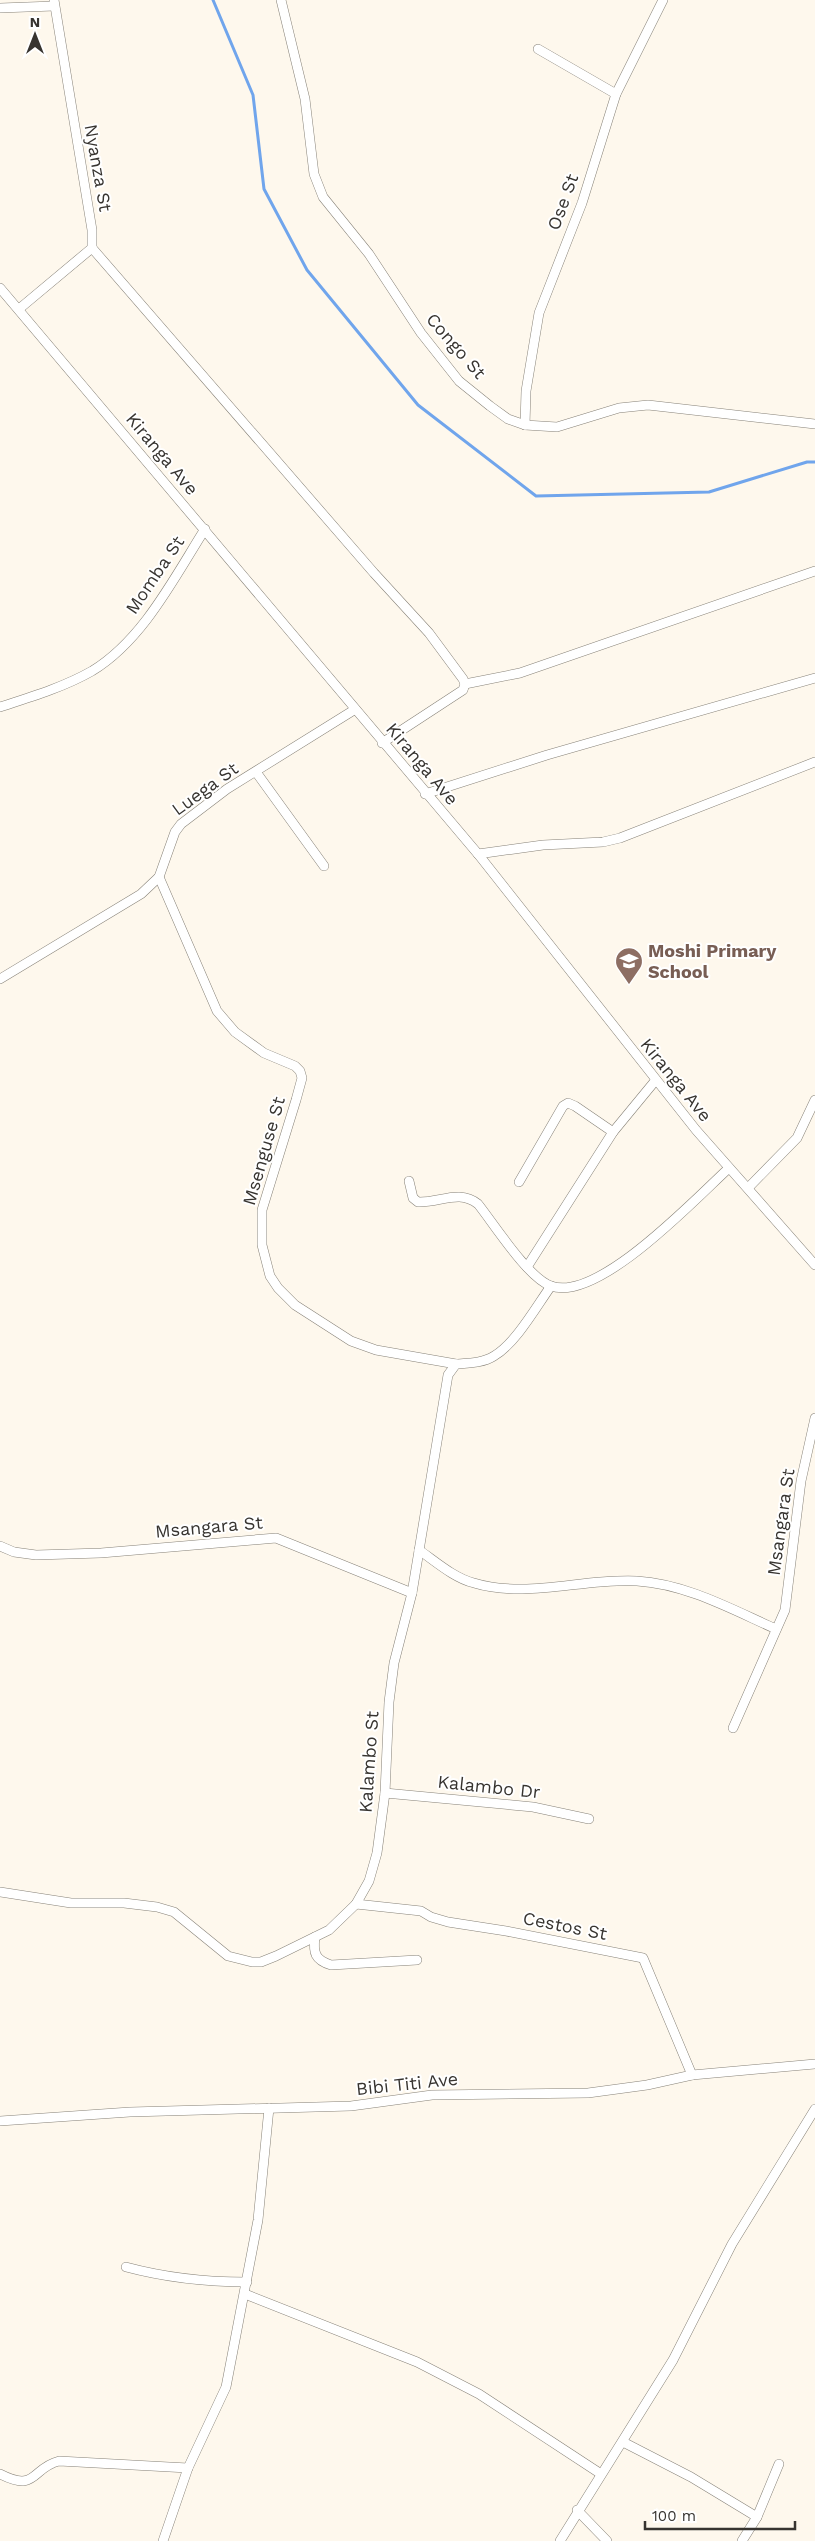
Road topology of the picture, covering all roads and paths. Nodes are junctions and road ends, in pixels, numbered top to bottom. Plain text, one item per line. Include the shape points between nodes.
1 (281, 0) edge
2 (663, 0) edge
3 (54, 3) edge
4 (0, 8) edge
5 (538, 49) dead end
6 (616, 94) junction
7 (92, 248) junction
8 (0, 288) edge
9 (19, 309) junction
10 (815, 424) edge
11 (525, 425) junction
12 (205, 529) junction
13 (815, 571) edge
14 (815, 678) edge
15 (465, 684) junction
16 (0, 707) edge
17 (354, 710) junction
18 (382, 743) junction
19 (815, 762) edge
20 (256, 772) junction
21 (425, 794) junction
22 (478, 854) junction
23 (324, 866) dead end
24 (159, 877) junction
25 (0, 979) edge
26 (655, 1080) junction
27 (815, 1100) edge
28 (613, 1132) junction
29 (729, 1168) junction
30 (408, 1181) dead end
31 (519, 1182) dead end
32 (748, 1188) junction
33 (815, 1265) edge
34 (527, 1267) junction
35 (551, 1286) junction
36 (456, 1364) junction
37 (815, 1418) edge
38 (0, 1546) edge
39 (419, 1550) junction
40 (412, 1594) junction
41 (776, 1629) junction
42 (733, 1728) dead end
43 (385, 1793) junction
44 (589, 1819) dead end
45 (0, 1892) edge
46 (356, 1904) junction
47 (315, 1937) junction
48 (417, 1960) dead end
49 (815, 2064) edge
50 (692, 2075) junction
51 (269, 2108) junction
52 (815, 2109) edge
53 (0, 2121) edge
54 (126, 2267) dead end
55 (247, 2282) junction
56 (244, 2294) junction
57 (623, 2442) junction
58 (779, 2464) dead end
59 (188, 2468) junction
60 (0, 2474) edge
61 (602, 2474) junction
62 (577, 2510) junction
63 (757, 2517) junction
64 (163, 2541) edge
65 (560, 2541) edge
66 (607, 2541) edge
67 (742, 2541) edge

1 - 11 street, Congo St via 305,99 314,174 323,197 369,254 402,307 460,381 508,419
2 - 6 street, Ose St
3 - 4 street
3 - 7 street, Nyanza St via 92,230
5 - 6 street
6 - 11 street, Ose St via 582,203 539,313 526,391
7 - 9 street
7 - 15 street via 428,633
8 - 9 street, Kiranga Ave
9 - 12 street, Kiranga Ave
10 - 11 street, Congo St via 648,405 619,408 556,427
12 - 16 street, Momba St via 152,614 117,651 94,670 70,682
12 - 17 street, Kiranga Ave
13 - 15 street via 520,672
14 - 21 street via 547,755
15 - 18 street via 463,690
17 - 18 street, Kiranga Ave
17 - 20 street, Luega St
18 - 21 street, Kiranga Ave
19 - 22 street via 620,838
20 - 23 street
20 - 24 street, Luega St via 227,789 181,824
21 - 22 street, Kiranga Ave
22 - 26 street, Kiranga Ave
24 - 25 street, Luega St via 141,894
24 - 36 street, Msenguse St via 217,1012 235,1032 264,1053 295,1066 302,1078 262,1210 262,1245 270,1276 295,1305 351,1341 376,1350
26 - 28 street
26 - 29 street, Kiranga Ave
27 - 32 street via 797,1138
28 - 31 street via 568,1103 563,1106
28 - 34 street
29 - 32 street, Kiranga Ave
29 - 35 street via 644,1246 604,1274 578,1286
30 - 34 street via 413,1198 418,1202 465,1196 472,1199
32 - 33 street, Kiranga Ave
34 - 35 street
35 - 36 street via 504,1349 493,1357 474,1363
36 - 39 street, Kalambo St via 445,1386
37 - 41 street, Msangara St via 801,1481 788,1599
38 - 40 street, Msangara St via 36,1555 276,1538
39 - 40 street, Kalambo St
39 - 41 street via 473,1583 533,1588 624,1581 678,1587
40 - 43 street, Kalambo St via 394,1662
41 - 42 street, Msangara St
43 - 44 street, Kalambo Dr via 533,1807
43 - 46 street, Kalambo St via 377,1853 369,1881
45 - 47 street, Kalambo St via 71,1903 157,1906 174,1912 228,1956 242,1961 261,1962
46 - 47 street, Kalambo St via 340,1922
46 - 50 street, Cestos St via 421,1911 448,1922 643,1958
47 - 48 street via 315,1955 321,1962 331,1965
49 - 50 street, Bibi Titi Ave
50 - 51 street, Bibi Titi Ave via 588,2093 432,2095 351,2106
51 - 53 street, Bibi Titi Ave
51 - 55 street via 258,2220
52 - 57 street via 732,2244 673,2360
54 - 55 street via 162,2277 202,2282
55 - 56 street
56 - 59 street via 226,2387
56 - 61 street via 417,2362 479,2394
57 - 61 street
57 - 63 street via 691,2477
58 - 63 street
59 - 60 street via 59,2461 30,2481 20,2482
59 - 64 street
61 - 62 street
62 - 65 street
62 - 66 street
63 - 67 street

